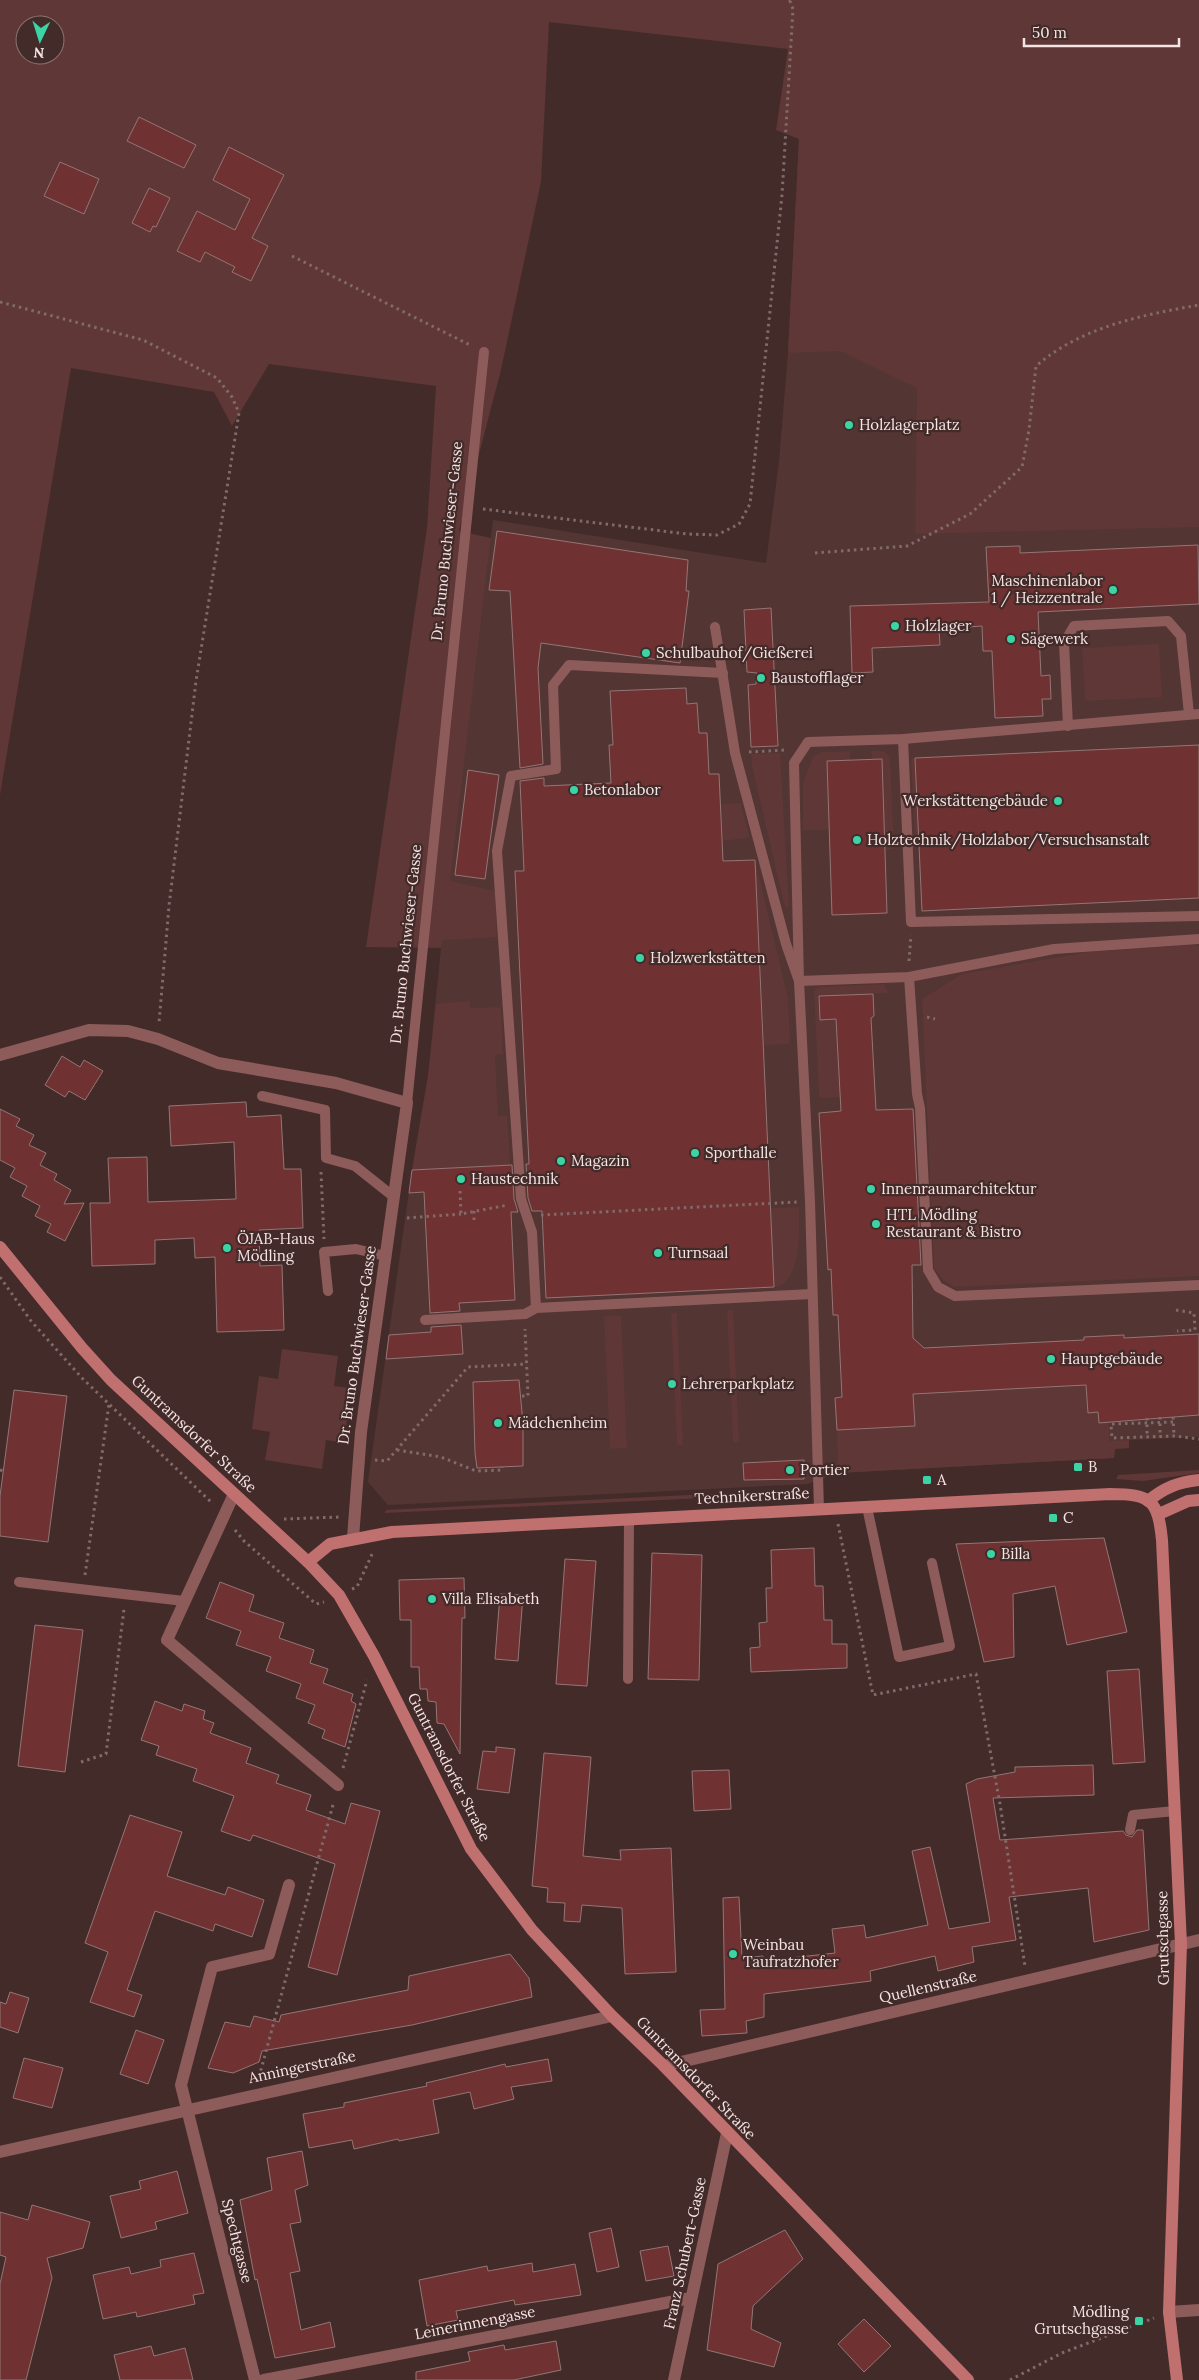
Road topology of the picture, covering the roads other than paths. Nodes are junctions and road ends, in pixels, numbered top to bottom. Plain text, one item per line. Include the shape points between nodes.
1 (484, 352) road end
2 (715, 627) dead end
3 (723, 673) junction
4 (1194, 714) edge
5 (1068, 726) junction
6 (903, 739) junction
7 (1199, 916) edge
8 (1199, 939) edge
9 (909, 977) junction
10 (799, 981) junction
11 (0, 1055) edge
12 (262, 1096) dead end
13 (407, 1102) junction
14 (394, 1196) junction
15 (0, 1247) edge
16 (385, 1256) junction
17 (1199, 1285) edge
18 (328, 1291) dead end
19 (812, 1294) junction
20 (536, 1308) junction
21 (425, 1320) dead end
22 (1199, 1480) edge
23 (234, 1494) junction
24 (1148, 1500) junction
25 (1199, 1500) edge
26 (867, 1506) junction
27 (819, 1509) junction
28 (1159, 1514) junction
29 (628, 1519) junction
30 (353, 1538) junction
31 (308, 1562) junction
32 (932, 1563) dead end
33 (19, 1582) dead end
34 (184, 1602) junction
35 (628, 1679) dead end
36 (338, 1785) road end
37 (1175, 1811) junction
38 (1130, 1830) dead end
39 (288, 1885) dead end
40 (1199, 1940) edge
41 (1181, 1944) junction
42 (612, 2016) junction
43 (664, 2066) junction
44 (186, 2109) junction
45 (727, 2133) junction
46 (0, 2152) edge
47 (691, 2298) junction
48 (1199, 2310) edge
49 (1169, 2312) junction
50 (256, 2380) edge
51 (264, 2380) edge
52 (674, 2380) edge
53 (968, 2380) edge
54 (1177, 2380) edge

1 - 13 lane, Dr. Bruno Buchwieser-Gasse
2 - 3 lane
3 - 10 lane via 735,753 786,944
3 - 20 lane via 569,665 553,684 556,769 511,776 497,852 521,1198 532,1232
4 - 5 lane
4 - 5 lane via 1181,636 1168,621 1074,626 1064,643
5 - 6 lane
6 - 7 lane via 911,922
6 - 10 lane via 808,742 794,763
8 - 9 lane via 1054,949
9 - 10 lane
9 - 17 lane via 928,1270 938,1287 955,1296
10 - 19 lane
11 - 13 street via 89,1030 128,1031 158,1039 218,1063 336,1083
12 - 14 lane via 325,1110 326,1158 355,1166
13 - 14 street, Dr. Bruno Buchwieser-Gasse
14 - 16 street, Dr. Bruno Buchwieser-Gasse
15 - 23 street, Guntramsdorfer Straße via 111,1380
16 - 18 lane via 356,1249 324,1252
16 - 30 street, Dr. Bruno Buchwieser-Gasse via 361,1432
19 - 20 lane
19 - 27 lane
20 - 21 lane via 525,1314
22 - 24 street via 1180,1482
23 - 31 street, Guntramsdorfer Straße
23 - 34 street
24 - 26 street, Technikerstraße via 1131,1494 1110,1494
24 - 28 street
25 - 28 street via 1188,1501
26 - 27 street, Technikerstraße
26 - 32 lane via 899,1657 950,1646
27 - 29 street, Technikerstraße
28 - 37 street, Grutschgasse
29 - 30 street, Technikerstraße via 392,1532
29 - 35 lane
30 - 31 street, Technikerstraße via 330,1544
31 - 42 street, Guntramsdorfer Straße via 339,1595 374,1656 472,1848 532,1930
33 - 34 lane
34 - 36 street via 166,1640
37 - 38 lane via 1133,1815
37 - 41 street, Grutschgasse
39 - 44 street, Spechtgasse via 269,1954 212,1966 181,2085
40 - 41 street, Quellenstraße
41 - 43 street, Quellenstraße
41 - 49 street, Grutschgasse
42 - 43 street, Guntramsdorfer Straße
42 - 44 street, Anningerstraße
43 - 45 street, Guntramsdorfer Straße
44 - 46 street, Anningerstraße
44 - 50 street, Spechtgasse
45 - 47 street, Franz Schubert-Gasse
45 - 53 street, Guntramsdorfer Straße
47 - 51 street, Leinerinnengasse
47 - 52 street, Franz Schubert-Gasse
48 - 49 street
49 - 54 street, Grutschgasse

